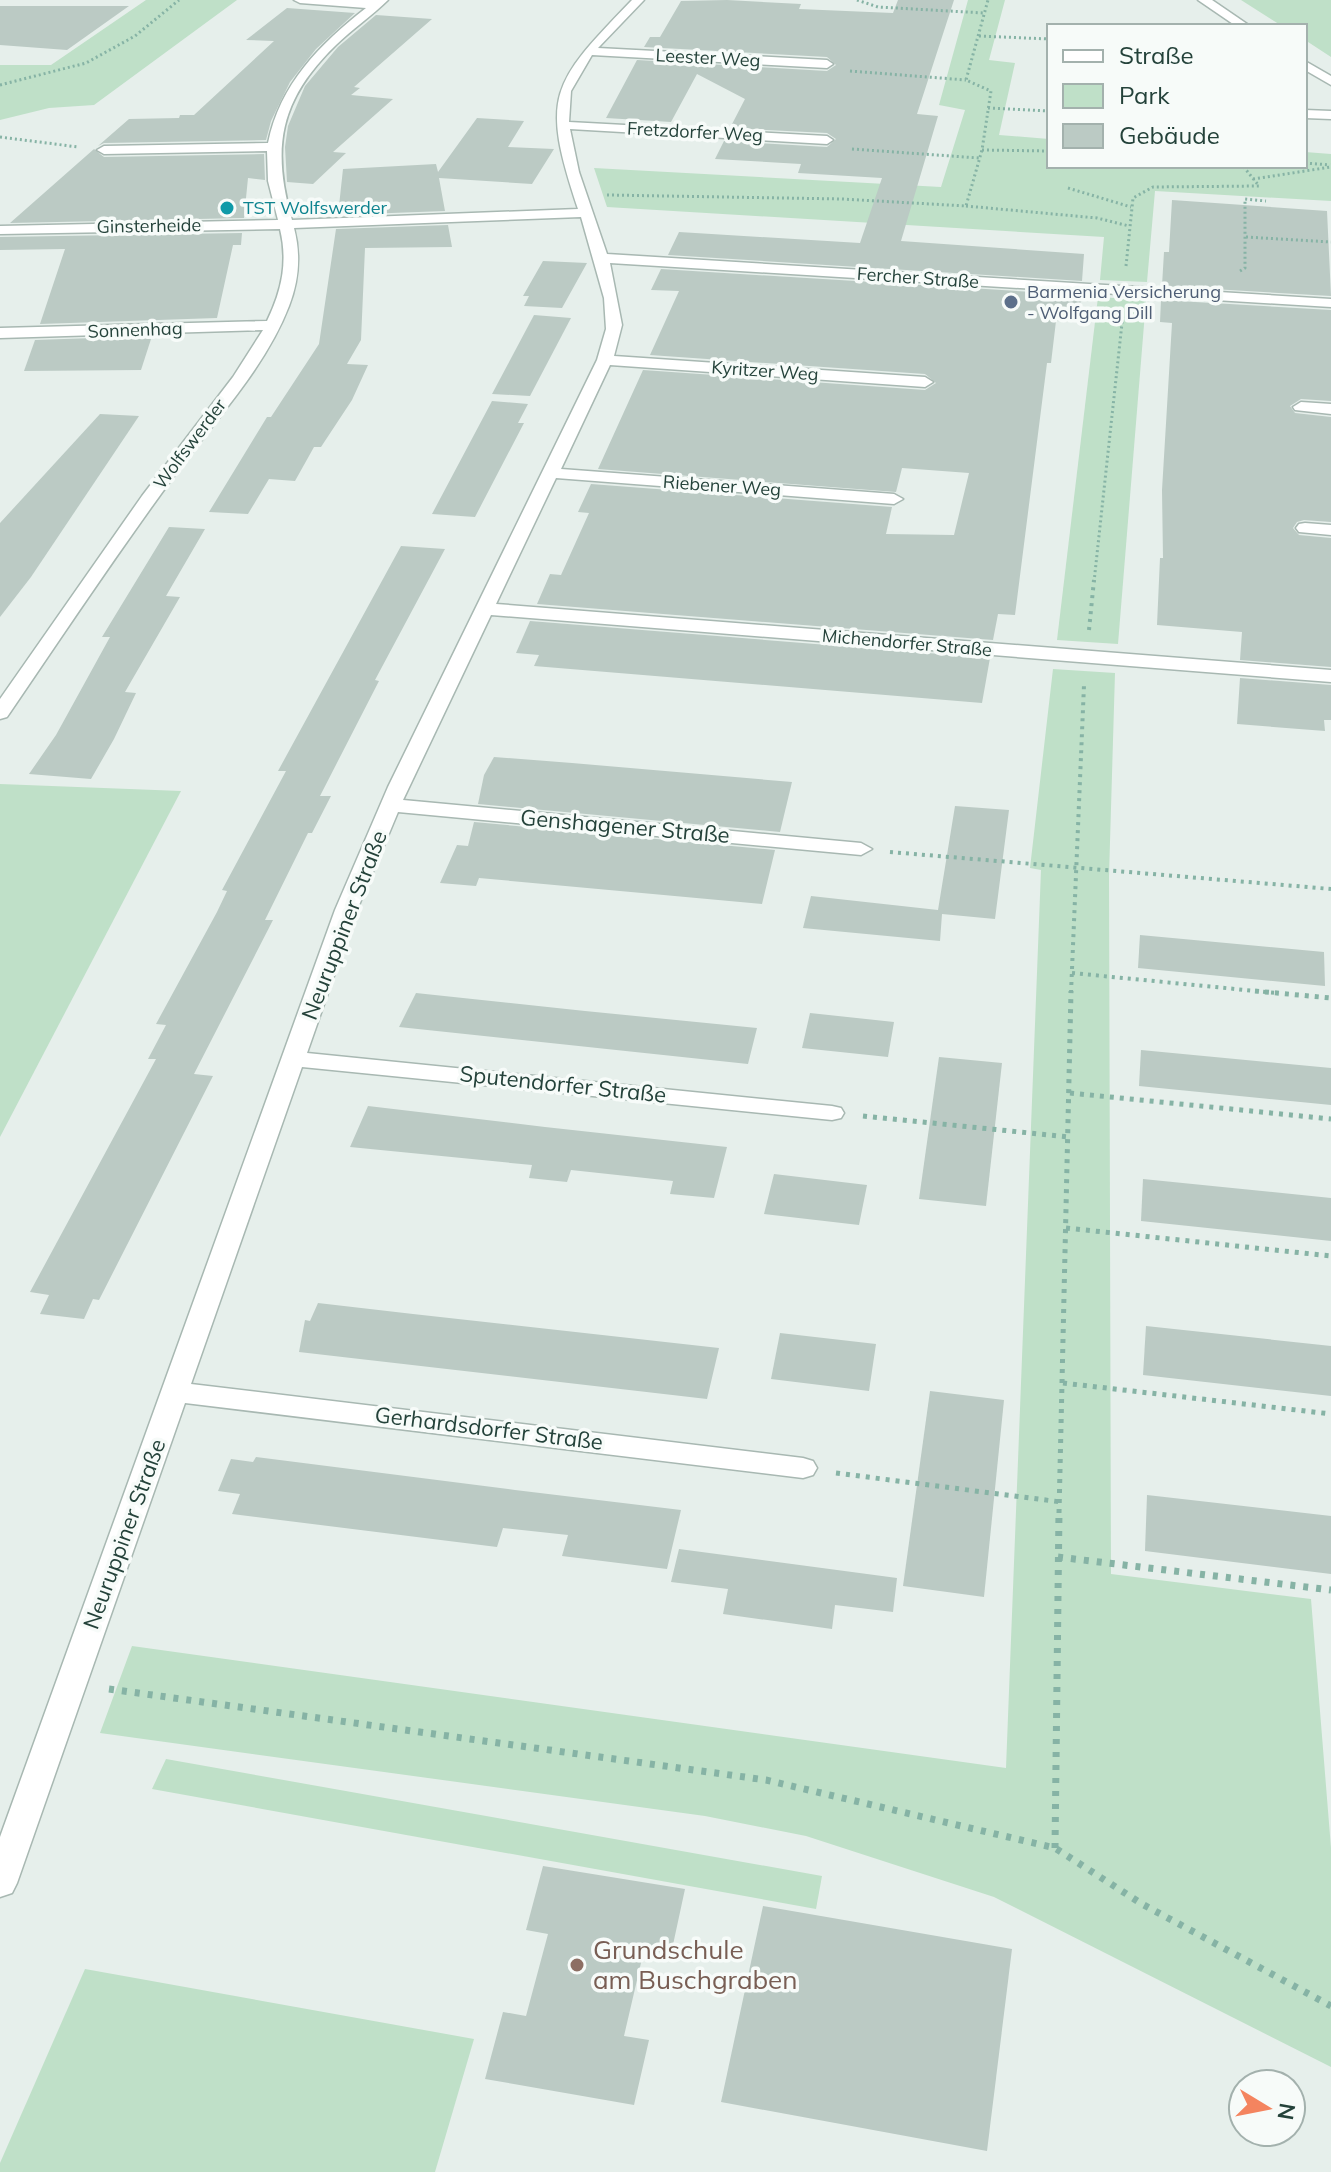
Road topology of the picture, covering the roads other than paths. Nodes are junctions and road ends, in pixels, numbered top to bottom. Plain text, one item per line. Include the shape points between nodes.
1 (300, 0) edge
2 (638, 0) edge
3 (1204, 0) edge
4 (379, 2) edge
5 (1241, 24) edge
6 (590, 51) junction
7 (827, 64) road end
8 (1307, 66) edge
9 (1331, 81) edge
10 (1307, 114) edge
11 (1331, 115) edge
12 (563, 125) junction
13 (827, 140) road end
14 (273, 147) junction
15 (104, 150) road end
16 (587, 213) junction
17 (288, 224) junction
18 (0, 230) edge
19 (602, 258) junction
20 (1331, 303) edge
21 (270, 325) junction
22 (0, 333) edge
23 (605, 360) junction
24 (925, 382) dead end
25 (1301, 407) dead end
26 (1331, 409) edge
27 (551, 473) junction
28 (894, 499) dead end
29 (1305, 528) dead end
30 (1331, 530) edge
31 (484, 609) junction
32 (1331, 676) edge
33 (0, 713) edge
34 (390, 805) junction
35 (861, 849) dead end
36 (293, 1059) junction
37 (832, 1113) dead end
38 (175, 1392) junction
39 (803, 1468) dead end
40 (0, 1883) edge

1 - 4 street
2 - 6 street, Neuruppiner Straße
3 - 5 street
4 - 14 street, Wolfswerder via 304,70 284,104
6 - 7 street, Leester Weg
6 - 12 street, Neuruppiner Straße via 564,93
8 - 9 street
10 - 11 street
12 - 13 street, Fretzdorfer Weg
12 - 16 street, Neuruppiner Straße
14 - 15 street
14 - 17 street, Wolfswerder via 275,185
16 - 17 street, Ginsterheide
16 - 19 street, Neuruppiner Straße
17 - 18 street, Ginsterheide
17 - 21 street, Wolfswerder via 294,251 289,285
19 - 20 street, Fercher Straße
19 - 23 street, Neuruppiner Straße via 615,328
21 - 22 street, Sonnenhag
21 - 33 street, Wolfswerder via 247,367 94,574
23 - 24 street, Kyritzer Weg
23 - 27 street, Neuruppiner Straße
25 - 26 street
27 - 28 street, Riebener Weg
27 - 31 street, Neuruppiner Straße
29 - 30 street
31 - 32 street, Michendorfer Straße
31 - 34 street, Neuruppiner Straße
34 - 35 street, Genshagener Straße
34 - 36 street, Neuruppiner Straße
36 - 37 street, Sputendorfer Straße
36 - 38 street, Neuruppiner Straße
38 - 39 street, Gerhardsdorfer Straße
38 - 40 street, Neuruppiner Straße

